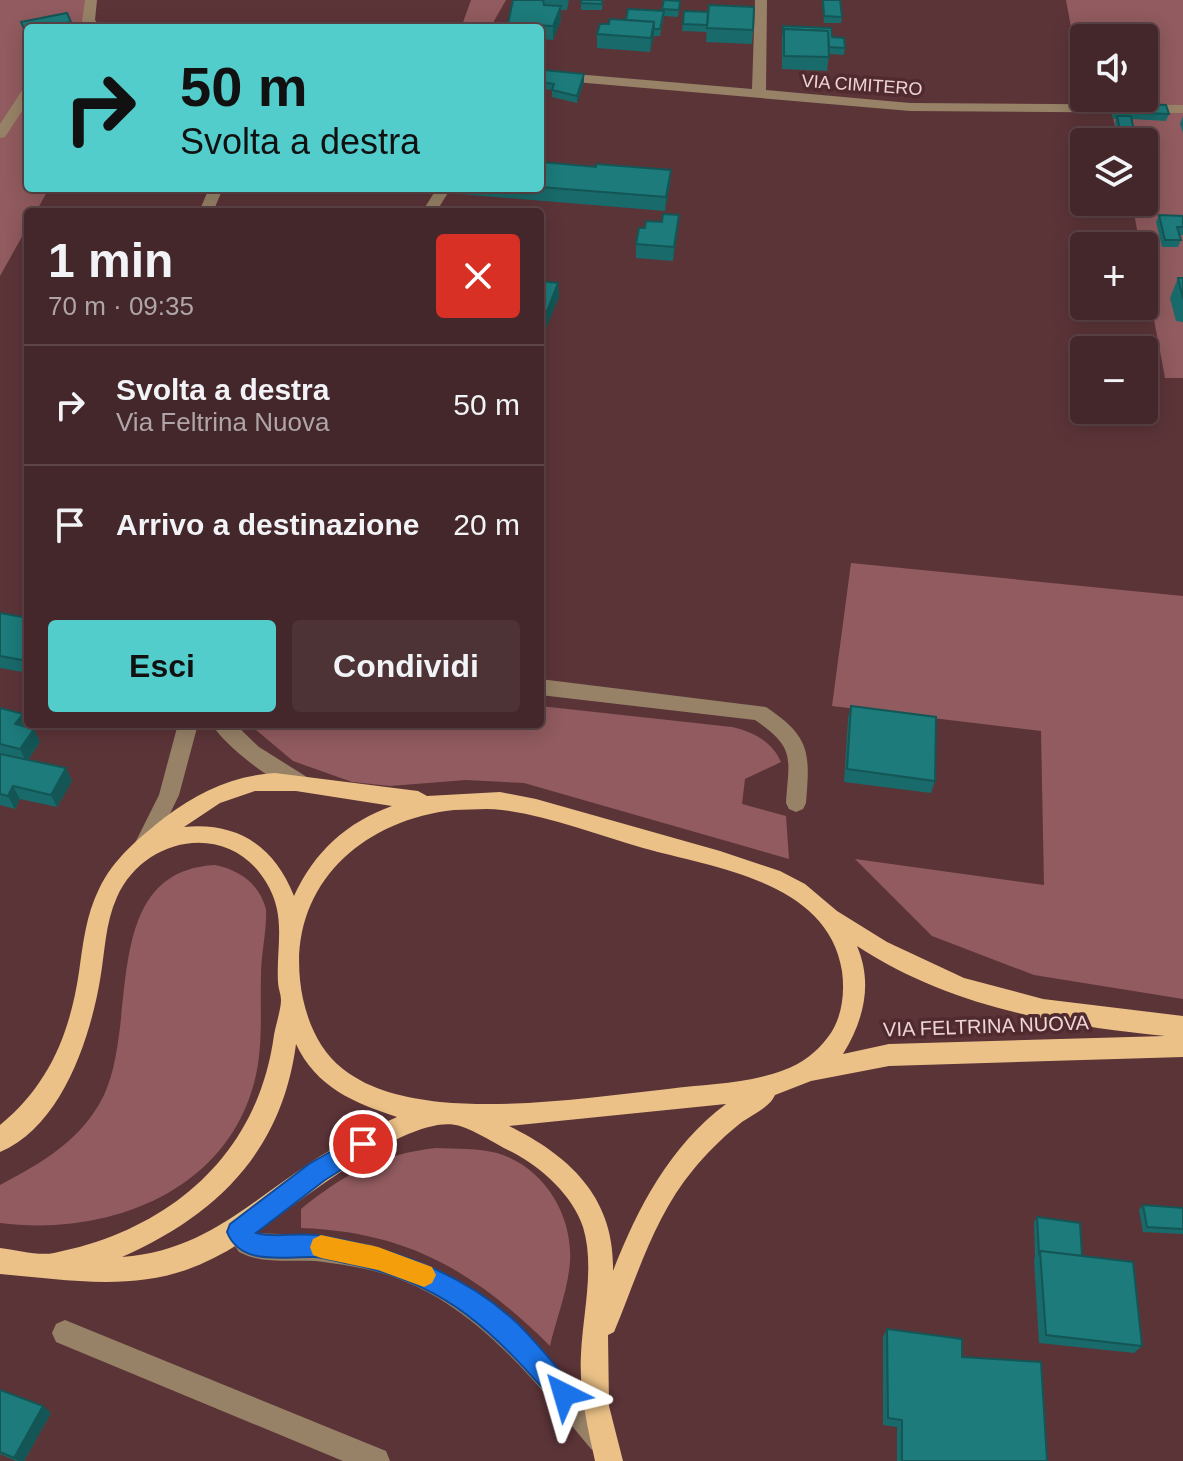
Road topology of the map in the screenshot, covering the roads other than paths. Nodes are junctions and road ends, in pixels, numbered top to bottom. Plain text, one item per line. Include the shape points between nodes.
1 (91, 0) edge
2 (761, 0) edge
3 (91, 24) edge
4 (544, 75) edge
5 (759, 95) junction
6 (24, 98) edge
7 (1183, 109) edge
8 (0, 134) edge
9 (544, 687) edge
10 (187, 728) edge
11 (226, 728) edge
12 (303, 785) junction
13 (454, 801) junction
14 (796, 803) dead end
15 (139, 852) junction
16 (828, 915) junction
17 (292, 931) junction
18 (290, 994) junction
19 (1183, 1027) edge
20 (1183, 1046) edge
21 (787, 1081) junction
22 (446, 1112) junction
23 (0, 1140) edge
24 (238, 1232) junction
25 (0, 1261) edge
26 (44, 1264) junction
27 (65, 1333) dead end
28 (596, 1350) junction
29 (605, 1450) edge
30 (376, 1461) edge

1 - 3 street
2 - 5 street
4 - 5 street, VIA CIMITERO
5 - 7 street, VIA CIMITERO via 910,107
6 - 8 street
9 - 14 street via 759,713 789,731 799,750
10 - 15 street via 169,795
11 - 12 street via 252,753
12 - 13 main road via 385,798
12 - 15 main road via 268,782 223,791
13 - 16 main road, VIA FELTRINA NUOVA via 536,808 764,875 799,891
13 - 17 main road via 401,810 356,834 316,875
15 - 17 main road via 194,833 234,838 261,857 276,876
15 - 23 main road via 117,877 104,904 71,1056 37,1106
16 - 19 main road, VIA FELTRINA NUOVA via 911,969 969,993 1054,1012
16 - 21 main road via 850,957 853,1009 831,1051
17 - 18 main road
18 - 22 main road via 310,1049 341,1083 385,1103
18 - 26 main road via 276,1093 260,1128 228,1171 199,1200 161,1226 89,1256
20 - 21 main road, VIA FELTRINA NUOVA via 889,1055 849,1061
21 - 22 main road via 741,1092 574,1108
21 - 28 main road via 718,1123 676,1168 639,1235
22 - 24 main road via 374,1137 344,1154
22 - 28 main road via 533,1151 583,1198 602,1260
24 - 26 main road via 209,1249 143,1268 82,1270
24 - 29 street via 257,1246 317,1246 378,1258 459,1293 507,1330
25 - 26 main road
27 - 30 street
28 - 29 main road via 593,1392

